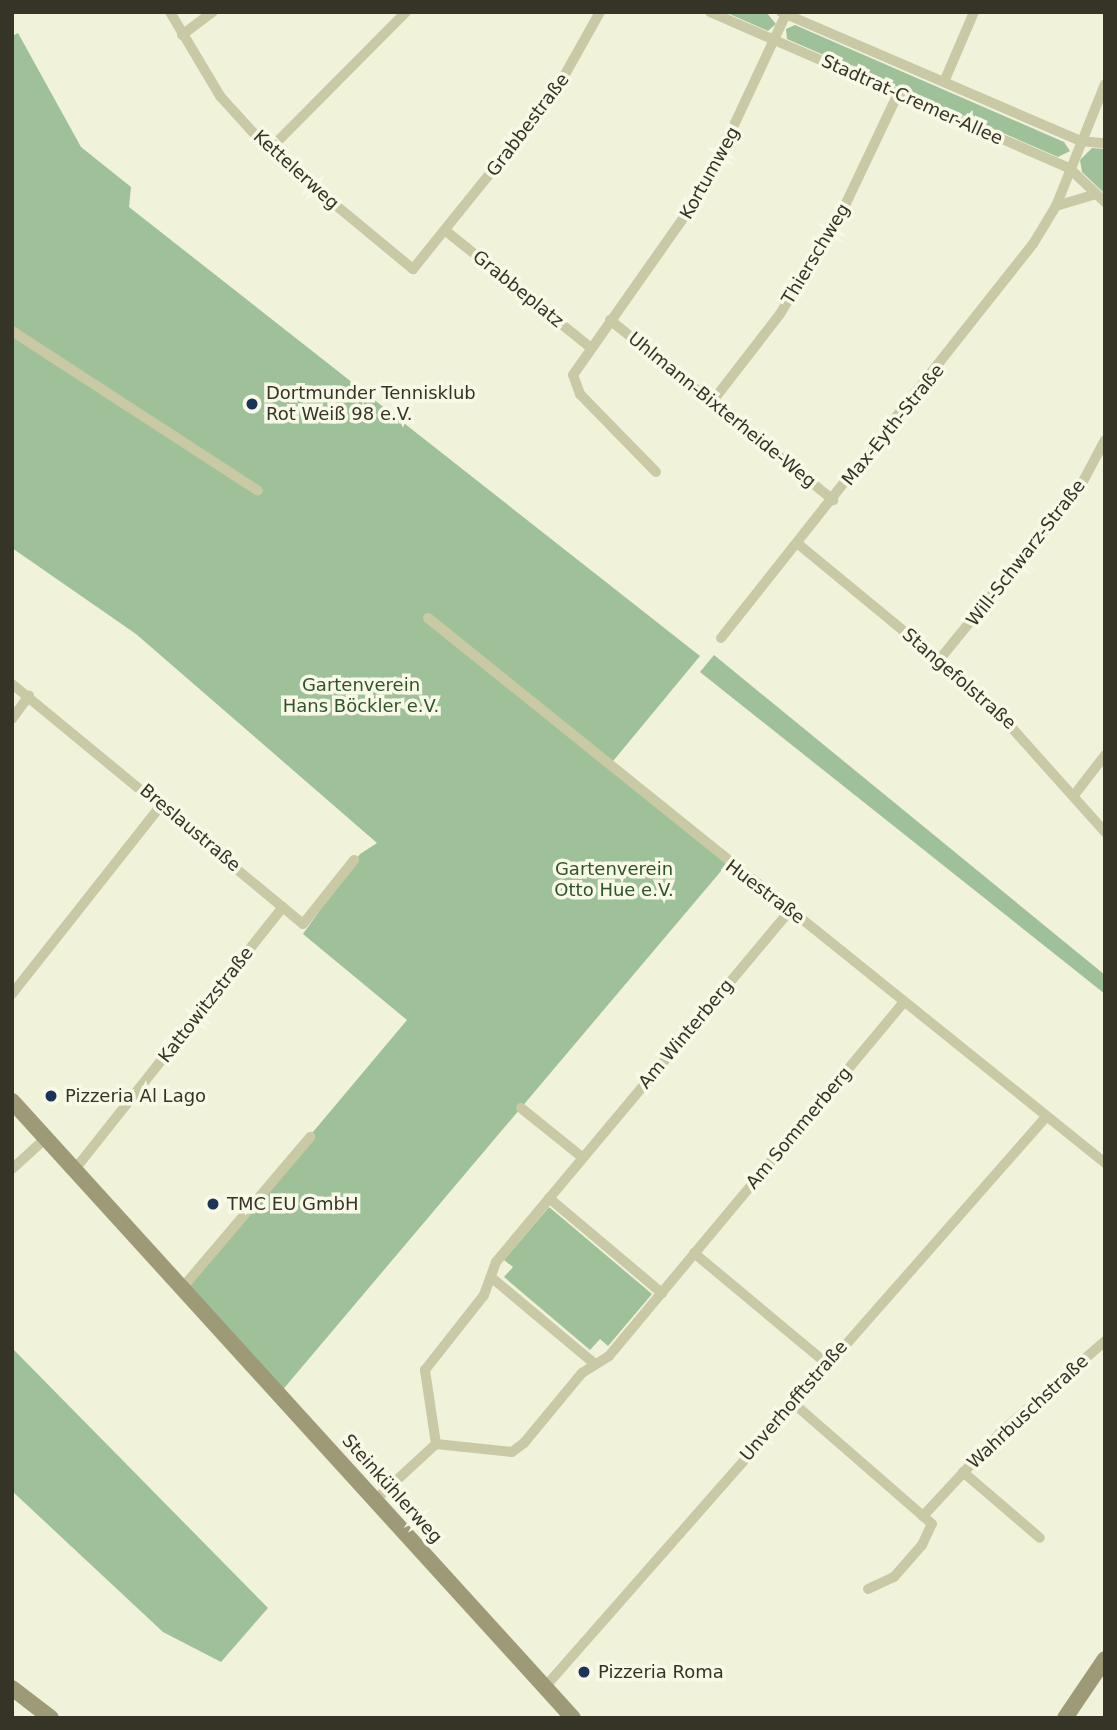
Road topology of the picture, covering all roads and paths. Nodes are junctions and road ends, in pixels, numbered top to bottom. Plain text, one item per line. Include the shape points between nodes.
1 (170, 12) edge
2 (213, 12) edge
3 (406, 12) edge
4 (600, 12) edge
5 (710, 12) edge
6 (974, 12) edge
7 (785, 13) edge
8 (182, 35) junction
9 (774, 40) junction
10 (944, 82) junction
11 (1105, 84) edge
12 (898, 94) junction
13 (1080, 141) junction
14 (1105, 143) edge
15 (269, 150) junction
16 (1069, 168) junction
17 (1101, 198) edge
18 (1056, 206) junction
19 (446, 231) junction
20 (610, 320) junction
21 (12, 331) edge
22 (590, 347) junction
23 (712, 402) junction
24 (1105, 440) edge
25 (656, 472) dead end
26 (258, 491) dead end
27 (833, 500) junction
28 (797, 543) junction
29 (428, 618) dead end
30 (721, 638) dead end
31 (939, 660) junction
32 (12, 684) edge
33 (29, 696) junction
34 (12, 719) edge
35 (1105, 755) edge
36 (1075, 794) junction
37 (161, 805) junction
38 (1105, 832) edge
39 (354, 860) dead end
40 (283, 907) junction
41 (790, 910) junction
42 (12, 994) edge
43 (904, 1002) junction
44 (12, 1101) edge
45 (521, 1108) dead end
46 (1046, 1116) junction
47 (47, 1137) junction
48 (310, 1137) dead end
49 (582, 1157) junction
50 (1105, 1164) edge
51 (76, 1168) junction
52 (12, 1169) edge
53 (549, 1198) junction
54 (694, 1253) junction
55 (492, 1278) junction
56 (183, 1287) junction
57 (662, 1293) junction
58 (1105, 1341) edge
59 (595, 1364) junction
60 (827, 1364) junction
61 (792, 1402) junction
62 (436, 1444) junction
63 (963, 1472) junction
64 (375, 1500) junction
65 (923, 1516) junction
66 (1040, 1538) dead end
67 (868, 1590) dead end
68 (1105, 1659) edge
69 (545, 1687) junction
70 (12, 1688) edge
71 (51, 1718) edge
72 (573, 1718) edge
73 (1065, 1718) edge

1 - 8 street, Kettelerweg
2 - 8 street
3 - 15 street
4 - 19 street, Grabbestraße via 554,94
5 - 9 street, Stadtrat-Cremer-Allee
6 - 10 street
7 - 9 street, Kortumweg
7 - 10 street, Stadtrat-Cremer-Allee
8 - 15 street, Kettelerweg via 220,96
9 - 12 street, Stadtrat-Cremer-Allee
9 - 20 street, Kortumweg via 705,187
10 - 13 street, Stadtrat-Cremer-Allee
11 - 13 street, Max-Eyth-Straße
12 - 16 street, Stadtrat-Cremer-Allee
12 - 23 street, Thierschweg via 839,218 780,314
13 - 14 street, Stadtrat-Cremer-Allee
13 - 16 street, Max-Eyth-Straße
15 - 19 street, Kettelerweg via 413,269
16 - 17 street, Stadtrat-Cremer-Allee
16 - 18 street, Max-Eyth-Straße
17 - 18 street
18 - 27 street, Max-Eyth-Straße via 1026,254
19 - 22 street, Grabbeplatz
20 - 22 street
20 - 23 street, Uhlmann-Bixterheide-Weg
21 - 26 street
22 - 25 street via 573,375 580,394
23 - 27 street, Uhlmann-Bixterheide-Weg
24 - 31 street, Will-Schwarz-Straße via 1080,487
27 - 28 street, Max-Eyth-Straße
28 - 30 street, Max-Eyth-Straße
28 - 31 street, Stangefolstraße
29 - 41 street, Huestraße
31 - 36 street, Stangefolstraße via 1027,740
32 - 33 street, Breslaustraße
33 - 34 street
33 - 37 street, Breslaustraße
35 - 36 street
36 - 38 street, Stangefolstraße
37 - 40 street, Breslaustraße
37 - 42 street
39 - 40 street, Breslaustraße via 303,924
40 - 51 street, Kattowitzstraße
41 - 43 street, Huestraße
41 - 49 street, Am Winterberg
43 - 46 street, Huestraße
43 - 54 street, Am Sommerberg
44 - 47 street, Steinkühlerweg
45 - 49 street
46 - 50 street, Huestraße
46 - 60 street, Unverhofftstraße
47 - 51 street, Steinkühlerweg
47 - 52 street
48 - 56 street
49 - 53 street, Am Winterberg
51 - 56 street, Steinkühlerweg
53 - 55 street, Am Winterberg via 496,1262
53 - 57 street
54 - 57 street, Am Sommerberg
54 - 60 street
55 - 59 street
55 - 62 street, Am Winterberg via 425,1370 425,1402
56 - 64 street, Steinkühlerweg
57 - 59 street, Am Sommerberg
58 - 63 street, Wahrbuschstraße
59 - 62 street, Am Sommerberg via 512,1452
60 - 61 street, Unverhofftstraße
61 - 65 street
61 - 69 street, Unverhofftstraße
62 - 64 street
63 - 65 street, Wahrbuschstraße
63 - 66 street
64 - 69 street, Steinkühlerweg
65 - 67 street via 932,1524 922,1545 894,1577
68 - 73 street
69 - 72 street, Steinkühlerweg
70 - 71 street

